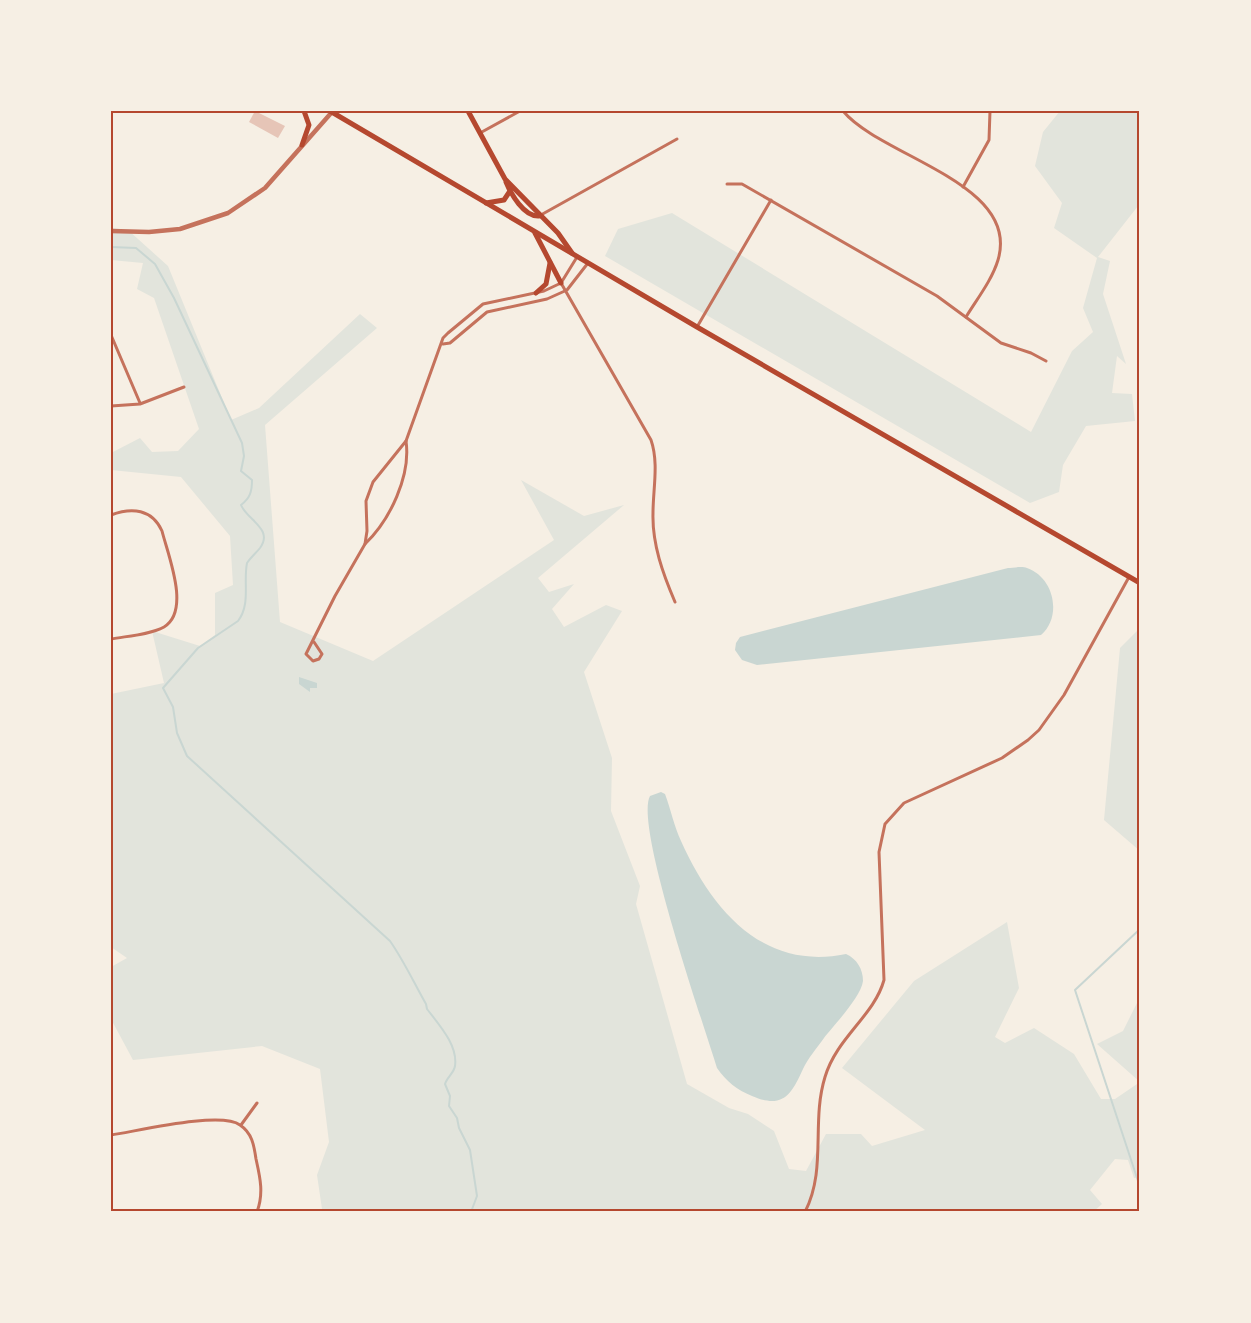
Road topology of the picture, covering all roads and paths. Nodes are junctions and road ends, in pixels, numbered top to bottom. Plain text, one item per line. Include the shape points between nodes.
1 (304, 111) edge
2 (468, 111) edge
3 (520, 111) edge
4 (843, 111) edge
5 (990, 111) edge
6 (331, 112) edge
7 (480, 133) junction
8 (677, 139) dead end
9 (302, 145) junction
10 (505, 179) junction
11 (727, 184) dead end
12 (963, 187) junction
13 (510, 191) junction
14 (771, 200) junction
15 (486, 203) junction
16 (539, 216) junction
17 (111, 231) edge
18 (534, 232) junction
19 (575, 255) junction
20 (550, 260) junction
21 (588, 263) junction
22 (561, 283) junction
23 (566, 290) junction
24 (536, 293) junction
25 (966, 316) junction
26 (697, 328) junction
27 (111, 335) edge
28 (443, 344) junction
29 (1046, 361) dead end
30 (184, 387) dead end
31 (140, 404) junction
32 (111, 406) edge
33 (406, 441) junction
34 (111, 515) edge
35 (365, 544) junction
36 (1129, 577) junction
37 (1140, 583) edge
38 (676, 602) dead end
39 (111, 640) edge
40 (314, 642) junction
41 (257, 1103) dead end
42 (241, 1125) junction
43 (111, 1136) edge
44 (257, 1212) edge
45 (805, 1212) edge

1 - 9 main road via 308,125
2 - 7 main road
3 - 7 street
4 - 12 street via 866,131
5 - 12 street via 989,140
6 - 9 street
6 - 15 main road
7 - 10 main road
8 - 16 street
9 - 17 street via 265,188 228,212 180,229
10 - 13 main road
10 - 16 main road
11 - 14 street via 742,184
12 - 25 street via 988,209 997,224 1000,242 994,270
13 - 15 main road via 504,200
13 - 16 main road via 527,212
14 - 25 street
14 - 26 street
15 - 18 main road
16 - 19 main road
18 - 19 main road
18 - 20 main road
19 - 21 main road
19 - 22 street
20 - 22 main road
20 - 24 main road via 546,284
21 - 23 street
21 - 26 main road
22 - 23 street
22 - 24 street
23 - 28 street via 547,299 487,312 450,343
23 - 38 street via 654,449 653,525 661,565
24 - 28 street via 483,304 448,333
25 - 29 street via 1001,343
26 - 36 main road
27 - 31 street
28 - 33 street
30 - 31 street
31 - 32 street
33 - 35 street via 408,450 400,492
33 - 35 street via 369,490
34 - 39 street via 137,510 151,516 160,526 178,600 176,613 170,622 157,630
35 - 40 street via 334,596
36 - 37 main road
36 - 45 street via 1064,695 1040,730 1002,758 904,803 885,824 879,852 884,980 878,997 837,1049 825,1076 819,1104 817,1180
40 - 40 street via 322,654 313,661 306,654
41 - 42 street
42 - 43 street via 228,1119 215,1119
42 - 44 street via 254,1144 262,1190

